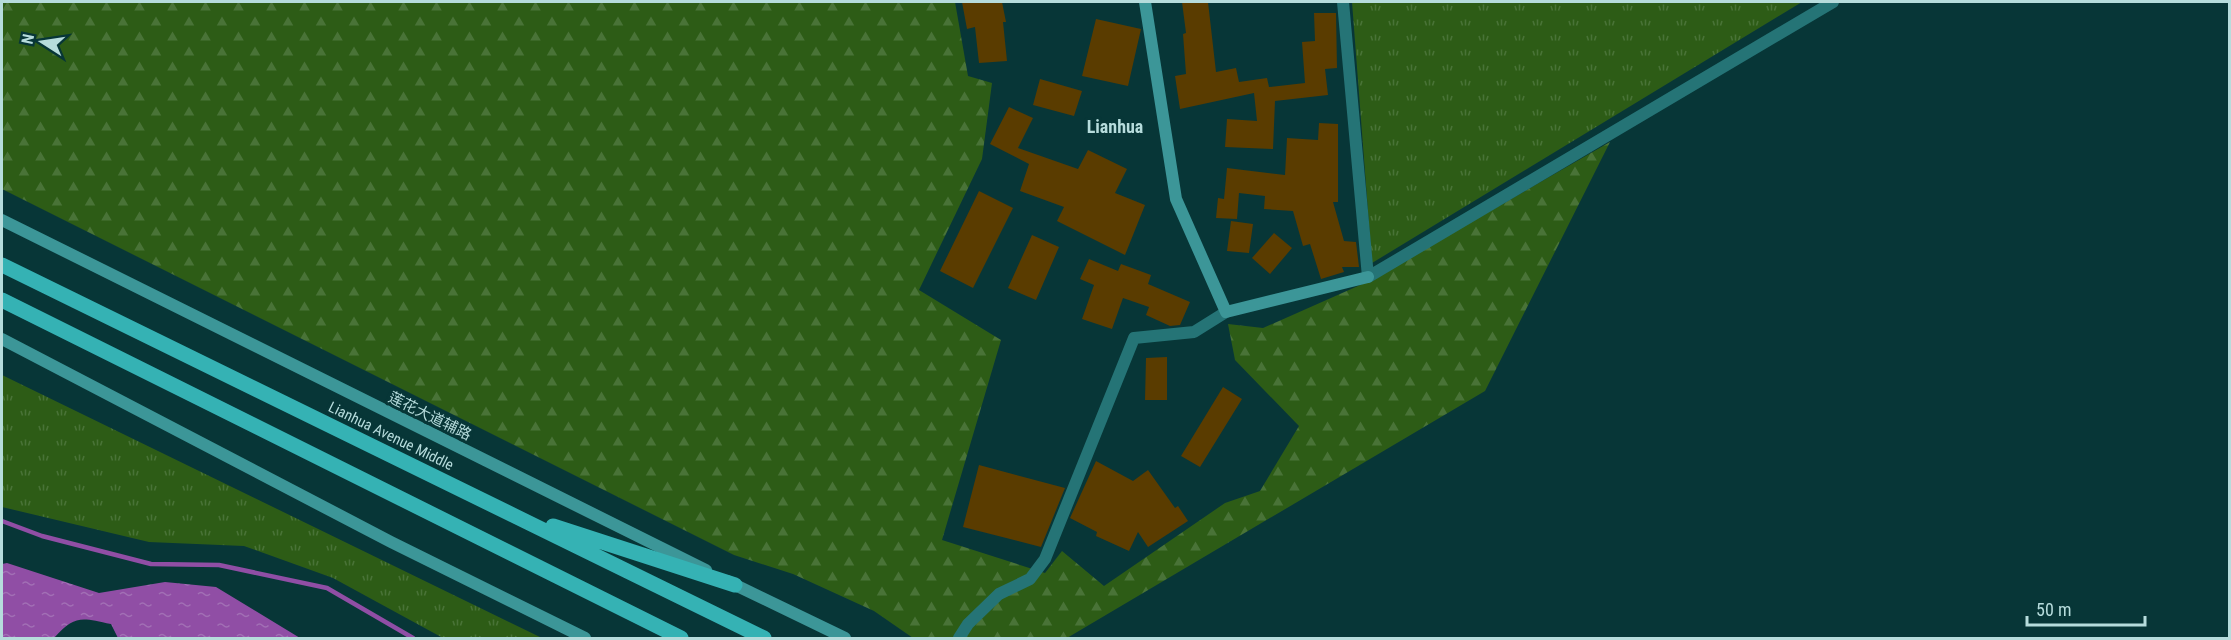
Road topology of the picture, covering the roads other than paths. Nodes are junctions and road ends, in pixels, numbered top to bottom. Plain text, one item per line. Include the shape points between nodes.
1 (1145, 2) edge
2 (1343, 2) edge
3 (1833, 2) edge
4 (2, 220) edge
5 (2, 265) edge
6 (1368, 277) junction
7 (2, 300) edge
8 (1226, 312) junction
9 (2, 339) edge
10 (503, 510) junction
11 (735, 585) junction
12 (585, 639) edge
13 (681, 639) edge
14 (764, 639) edge
15 (845, 639) edge
16 (959, 639) edge

1 - 8 street via 1176,199
2 - 6 street
3 - 6 street
4 - 11 street, 莲花大道辅路
5 - 10 main road, Lianhua Avenue Middle
6 - 8 street
7 - 13 main road
8 - 16 street via 1194,333 1134,338 1045,559 1030,579 999,594 968,624
9 - 12 street
10 - 11 main road
10 - 14 main road, Lianhua Avenue Middle
11 - 15 street, 莲花大道辅路

